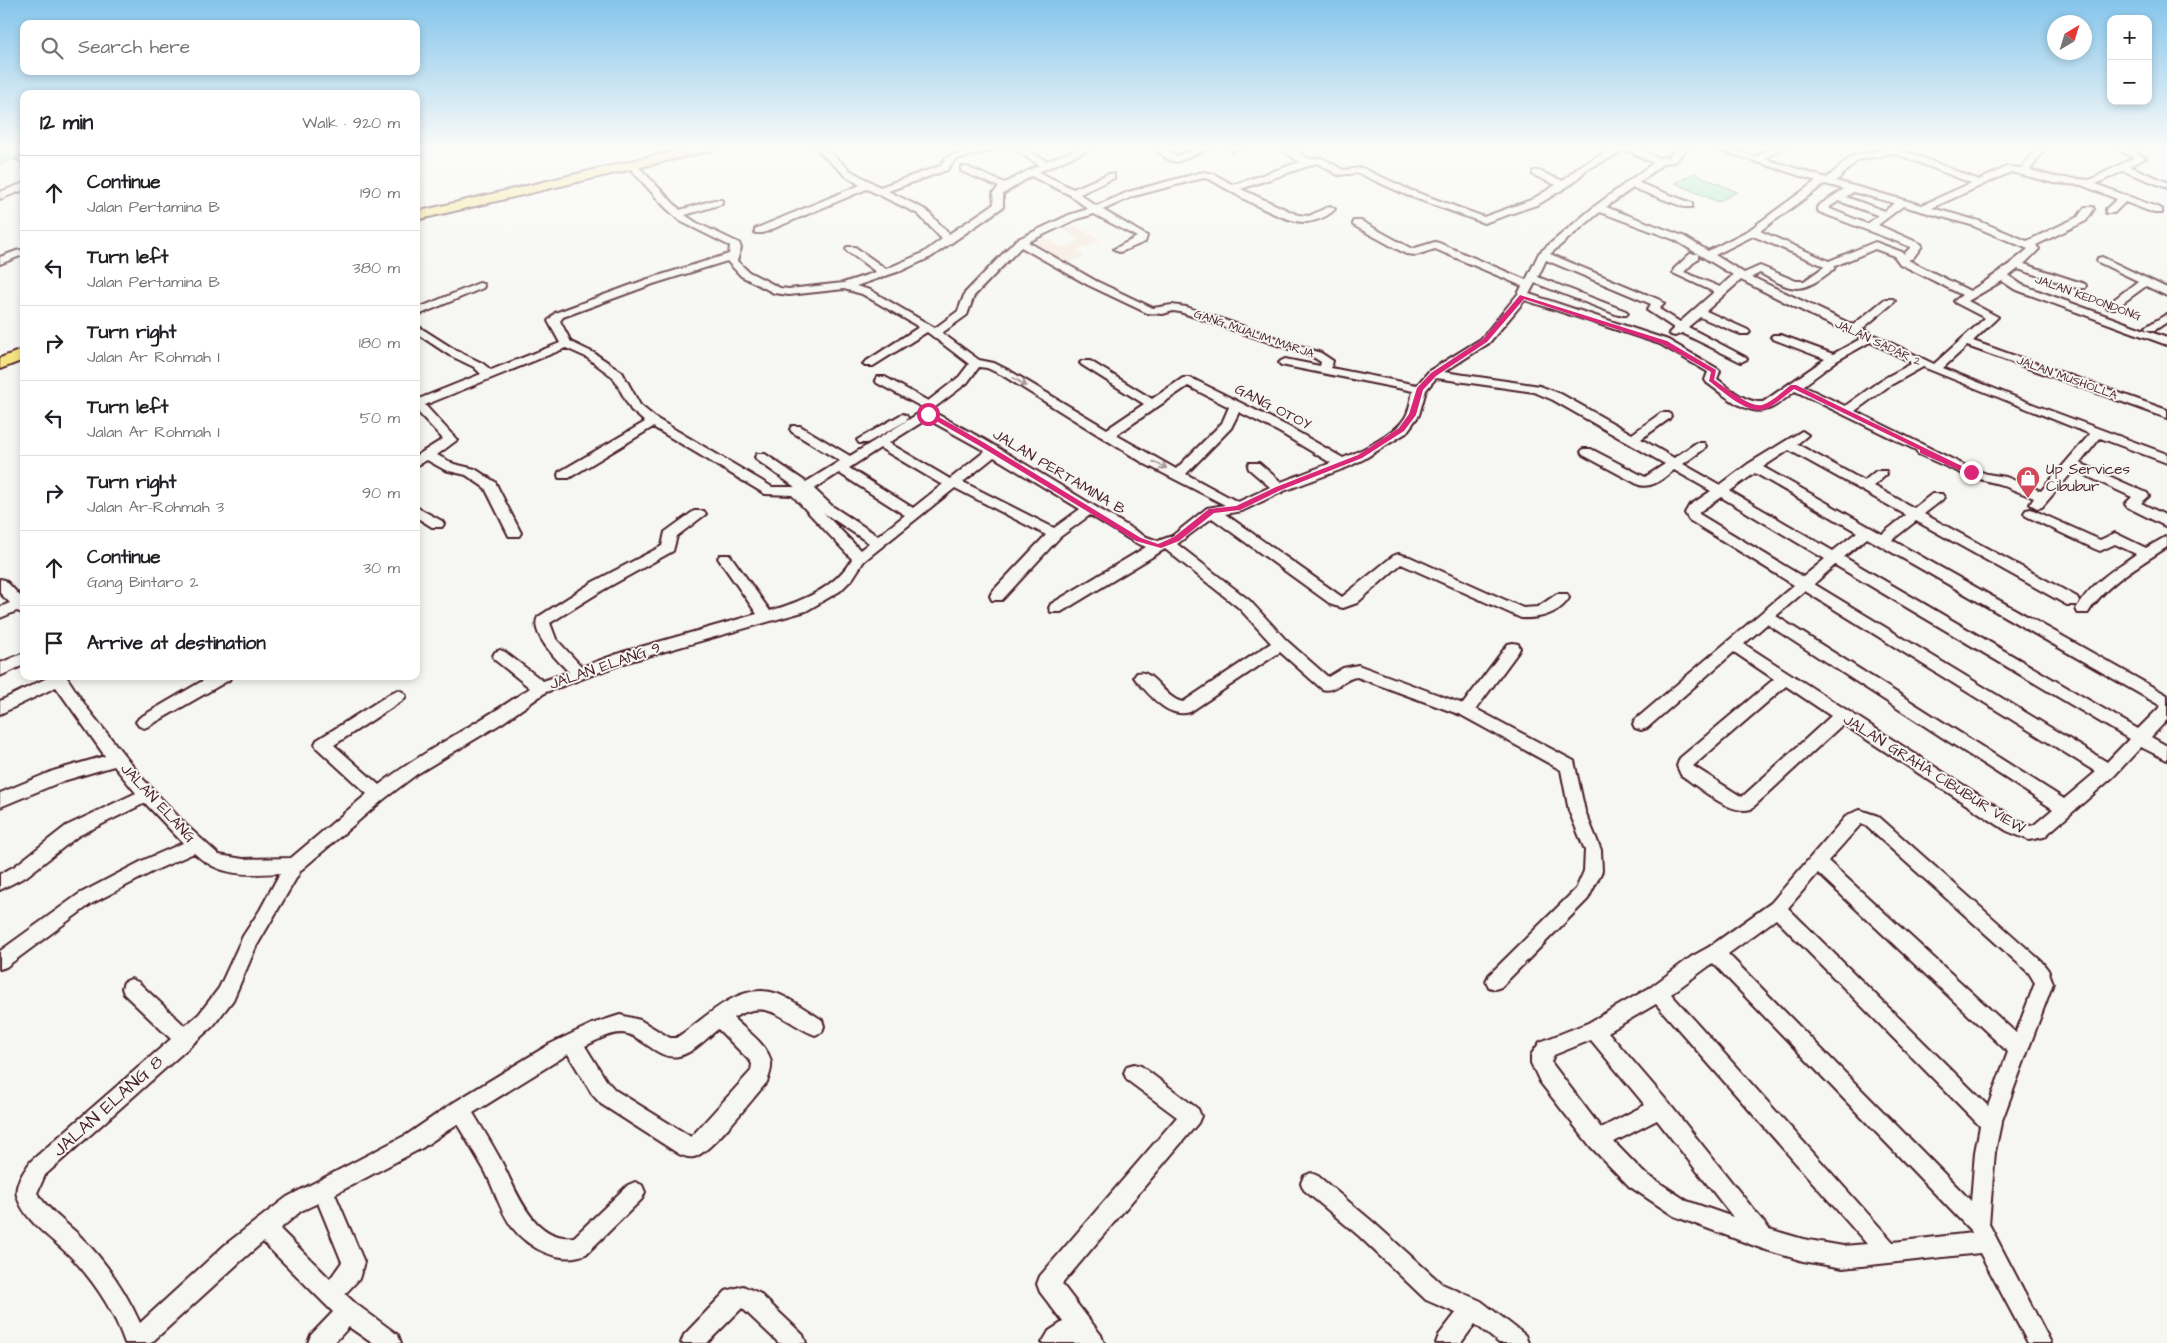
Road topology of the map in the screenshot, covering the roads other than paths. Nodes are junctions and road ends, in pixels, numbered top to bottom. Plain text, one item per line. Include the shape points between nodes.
1 (446, 209) edge
2 (671, 209) edge
3 (696, 209) edge
4 (811, 209) edge
5 (915, 209) edge
6 (993, 209) edge
7 (1098, 209) edge
8 (1278, 209) edge
9 (1330, 209) dead end
10 (1454, 209) edge
11 (1516, 209) edge
12 (1598, 209) edge
13 (1601, 209) edge
14 (1787, 209) edge
15 (1823, 209) edge
16 (1869, 209) edge
17 (1894, 209) edge
18 (1926, 209) edge
19 (2089, 209) dead end
20 (2113, 209) edge
21 (2152, 209) edge
22 (1095, 210) junction
23 (2158, 211) dead end
24 (2110, 212) dead end
25 (1881, 213) dead end
26 (678, 214) junction
27 (420, 215) edge
28 (1357, 223) dead end
29 (759, 231) dead end
30 (1753, 232) junction
31 (948, 239) junction
32 (1901, 241) dead end
33 (1020, 242) junction
34 (2027, 244) junction
35 (851, 249) dead end
36 (1119, 249) dead end
37 (19, 253) dead end
38 (1543, 255) junction
39 (1708, 255) junction
40 (733, 256) junction
41 (1694, 256) dead end
42 (1900, 256) junction
43 (2102, 260) dead end
44 (0, 261) edge
45 (2014, 264) junction
46 (1828, 265) junction
47 (883, 272) junction
48 (1742, 276) junction
49 (2003, 276) junction
50 (1531, 282) junction
51 (2146, 282) junction
52 (480, 286) dead end
53 (844, 286) junction
54 (2081, 286) dead end
55 (1722, 292) junction
56 (2167, 293) edge
57 (1970, 295) junction
58 (1522, 296) junction
59 (1889, 302) dead end
60 (2112, 306) dead end
61 (420, 312) edge
62 (1699, 312) junction
63 (1622, 313) dead end
64 (2167, 316) edge
65 (1682, 327) junction
66 (2151, 328) dead end
67 (931, 330) junction
68 (1854, 330) junction
69 (420, 331) edge
70 (1744, 332) dead end
71 (1777, 336) dead end
72 (1870, 338) junction
73 (1664, 342) junction
74 (1966, 342) junction
75 (2167, 342) edge
76 (566, 344) junction
77 (20, 356) edge
78 (1458, 358) junction
79 (1834, 358) junction
80 (1741, 359) dead end
81 (976, 363) junction
82 (1086, 363) dead end
83 (1284, 363) dead end
84 (1922, 363) junction
85 (0, 364) edge
86 (869, 364) dead end
87 (1935, 369) junction
88 (1324, 370) junction
89 (1433, 374) junction
90 (489, 375) junction
91 (881, 380) dead end
92 (1479, 380) junction
93 (1799, 383) junction
94 (1420, 389) junction
95 (420, 403) edge
96 (1152, 404) junction
97 (1236, 406) junction
98 (926, 412) junction
99 (1845, 412) junction
100 (2167, 414) edge
101 (421, 416) edge
102 (1665, 416) dead end
103 (653, 422) junction
104 (796, 429) dead end
105 (2098, 432) junction
106 (1802, 434) dead end
107 (1107, 435) junction
108 (1632, 439) junction
109 (863, 440) dead end
110 (880, 443) junction
111 (1789, 445) junction
112 (1700, 446) dead end
113 (976, 449) dead end
114 (993, 451) junction
115 (1587, 452) dead end
116 (761, 457) dead end
117 (421, 459) edge
118 (2167, 459) edge
119 (844, 464) junction
120 (1343, 464) junction
121 (1676, 464) junction
122 (2072, 464) junction
123 (1254, 466) dead end
124 (1753, 467) junction
125 (564, 474) dead end
126 (1178, 474) junction
127 (1881, 474) dead end
128 (948, 481) junction
129 (1864, 487) junction
130 (806, 488) junction
131 (1279, 488) junction
132 (1722, 492) junction
133 (2042, 496) junction
134 (1937, 498) dead end
135 (1237, 508) junction
136 (1089, 509) junction
137 (908, 511) dead end
138 (1212, 511) junction
139 (420, 513) edge
140 (699, 514) dead end
141 (1914, 515) junction
142 (2167, 522) edge
143 (437, 524) dead end
144 (1866, 531) junction
145 (514, 532) dead end
146 (1055, 534) junction
147 (874, 540) dead end
148 (1882, 540) junction
149 (2167, 541) edge
150 (1162, 544) junction
151 (2147, 554) junction
152 (725, 558) dead end
153 (859, 558) junction
154 (1836, 558) junction
155 (0, 584) edge
156 (1804, 586) junction
157 (998, 596) dead end
158 (1562, 598) dead end
159 (20, 604) edge
160 (20, 607) edge
161 (1056, 608) dead end
162 (0, 613) edge
163 (1767, 616) junction
164 (767, 617) junction
165 (1281, 644) junction
166 (1734, 645) junction
167 (1513, 648) dead end
168 (500, 656) dead end
169 (20, 660) edge
170 (0, 670) edge
171 (579, 673) junction
172 (1142, 677) dead end
173 (1785, 678) junction
174 (55, 680) edge
175 (60, 680) edge
176 (217, 680) edge
177 (541, 688) junction
178 (398, 696) dead end
179 (2165, 704) edge
180 (0, 708) edge
181 (1466, 711) junction
182 (1841, 716) junction
183 (144, 722) dead end
184 (1641, 724) dead end
185 (2139, 737) junction
186 (2167, 754) edge
187 (116, 759) junction
188 (2108, 771) junction
189 (147, 794) junction
190 (378, 794) junction
191 (0, 800) edge
192 (2064, 808) junction
193 (196, 845) junction
194 (1817, 861) junction
195 (295, 865) junction
196 (0, 882) edge
197 (1777, 908) junction
198 (1715, 953) junction
199 (0, 961) edge
200 (1495, 980) dead end
201 (131, 988) dead end
202 (1658, 993) junction
203 (718, 1017) junction
204 (815, 1026) dead end
205 (1594, 1030) junction
206 (185, 1038) junction
207 (572, 1043) junction
208 (2018, 1048) junction
209 (1134, 1073) dead end
210 (1660, 1108) junction
211 (460, 1110) junction
212 (1991, 1122) junction
213 (1598, 1140) junction
214 (1311, 1183) dead end
215 (323, 1190) junction
216 (635, 1192) dead end
217 (264, 1228) junction
218 (1982, 1233) junction
219 (1763, 1238) junction
220 (1889, 1253) junction
221 (331, 1294) junction
222 (1474, 1309) junction
223 (348, 1312) junction
224 (1089, 1338) edge
225 (136, 1343) edge
226 (319, 1343) edge
227 (390, 1343) edge
228 (692, 1343) edge
229 (795, 1343) edge
230 (1053, 1343) edge
231 (1447, 1343) edge
232 (1517, 1343) edge
233 (2040, 1343) edge

1 - 27 main road
2 - 26 street
3 - 26 street
4 - 29 street
5 - 31 street
6 - 31 street
7 - 22 street
8 - 9 street via 1302,220
10 - 11 street via 1484,220
12 - 38 street
13 - 39 street, JALAN SADAR 2 via 1679,238
14 - 30 street
15 - 32 street
16 - 25 street
17 - 42 street via 1872,226 1917,246 1909,256
18 - 34 street via 1975,223
19 - 34 street via 2082,219
20 - 24 street
21 - 23 street
22 - 33 street via 1073,216
22 - 36 street via 1142,236 1141,240
26 - 40 street via 695,226 731,242 736,248
28 - 50 street via 1408,252 1435,245
30 - 39 street
30 - 46 street
31 - 47 street via 927,254
33 - 67 street via 969,294 964,313
33 - 88 street, GANG MUALIM MARJA via 1092,283 1151,311 1182,309 1317,355 1327,361
34 - 45 street via 2034,249
35 - 47 street
37 - 44 street
38 - 50 street
38 - 65 street via 1656,302 1658,304 1653,310
39 - 48 street, JALAN SADAR 2
40 - 53 street via 732,262 746,274 778,290 790,292
40 - 76 street via 559,315 554,321
41 - 55 street via 1678,273
42 - 46 street via 1872,245
42 - 57 street via 1904,262
43 - 51 street
45 - 49 street
45 - 54 street
46 - 48 street via 1830,267 1807,284 1800,285 1760,269
47 - 53 street
48 - 55 street
48 - 68 street, JALAN SADAR 2
49 - 57 street
49 - 75 street, JALAN KEDONDONG via 2018,287
50 - 58 street
50 - 63 street
51 - 56 street
51 - 60 street
52 - 61 street
53 - 67 street via 866,292
55 - 62 street
57 - 74 street via 1960,301 1992,317
58 - 73 street
58 - 78 street via 1485,341
59 - 68 street
62 - 65 street
62 - 70 street
64 - 66 street
65 - 73 street
65 - 80 street
67 - 81 street
67 - 86 street
68 - 72 street, JALAN SADAR 2
69 - 90 street
71 - 79 street
72 - 79 street
72 - 84 street, JALAN SADAR 2
73 - 93 street via 1714,371 1711,380 1745,404 1757,408 1766,406
74 - 87 street
74 - 100 street, JALAN MUSHOLLA
76 - 90 street
76 - 103 street via 590,355 618,375 636,407
77 - 85 main road
78 - 89 street
78 - 92 street
79 - 93 street
81 - 98 street via 963,380
81 -> 107 street via 990,365 1006,373
82 - 96 street
83 - 88 street
84 - 87 street, JALAN SADAR 2
84 - 99 street via 1885,383
87 - 105 street, JALAN SADAR 2
88 - 94 street, GANG MUALIM MARJA
89 - 92 street
89 - 94 street
90 - 95 street
91 - 98 street
92 - 108 street via 1524,386 1547,393
93 - 99 street
94 - 120 street via 1412,415 1402,430
96 - 97 street, GANG OTOY via 1187,381
96 - 107 street
97 - 120 street, GANG OTOY
97 - 126 street via 1227,425
98 - 109 street via 922,406
98 - 110 street
98 - 113 street
98 - 114 street, JALAN PERTAMINA B
99 - 133 street via 1971,472
101 - 117 street via 451,440
102 - 108 street
103 - 125 street
103 - 153 street via 770,491 795,491
104 - 119 street
105 - 118 street, JALAN SADAR 2
105 - 122 street
106 - 111 street
107 -> 126 street
108 - 121 street
110 - 119 street
110 - 128 street
111 - 124 street
111 - 129 street
112 - 121 street
114 - 128 street, JALAN ELANG 9
114 - 136 street, JALAN PERTAMINA B
115 - 121 street via 1644,482
116 - 130 street
117 - 145 street via 470,472 490,485
119 - 130 street
119 - 137 street
120 - 131 street
121 - 132 street
122 - 133 street via 2055,486
122 - 142 street via 2142,496 2132,504
123 - 131 street
124 - 132 street
124 - 144 street
126 - 135 street
127 - 129 street
128 - 146 street
128 - 153 street, JALAN ELANG 9
129 - 141 street
130 - 147 street via 827,509
131 - 135 street
132 - 154 street
132 - 156 street via 1694,509 1694,517
133 - 151 street via 2028,517 2100,546 2115,538
134 - 141 street
135 - 138 street
136 - 146 street
136 - 150 street, JALAN PERTAMINA B via 1139,539
138 - 150 street via 1177,539
138 - 158 street via 1337,602 1352,599 1398,559 1520,613 1534,614 1549,609
139 - 143 street
140 - 171 street via 670,535 668,548 543,621 549,639
141 - 148 street
141 - 151 street via 2077,605
144 - 148 street
144 - 154 street
146 - 157 street
148 - 179 street
149 - 151 street
150 - 161 street
150 - 165 street, JALAN PERTAMINA B via 1244,604
152 - 164 street
153 - 164 street, JALAN ELANG 9 via 839,585 823,596
154 - 156 street
154 - 185 street
155 - 159 street
156 - 163 street
156 - 188 street
160 - 162 street
163 - 166 street
163 - 192 street
164 - 171 street, JALAN ELANG 9
165 - 172 street via 1185,708 1177,709 1171,705
165 - 181 street, JALAN PERTAMINA B via 1327,685 1348,672 1358,671
166 - 173 street, JALAN GRAHA CIBUBUR VIEW
166 - 184 street
167 - 181 street
168 - 177 street
169 - 170 street
171 - 177 street, JALAN ELANG 9
173 - 182 street, JALAN GRAHA CIBUBUR VIEW
173 - 182 street via 1686,763 1687,770 1736,804 1745,804
174 - 180 street
175 - 187 street, JALAN ELANG
176 - 183 street
177 - 190 street, JALAN ELANG 9 via 497,719 411,769
178 - 190 street via 322,744
179 - 185 street, JALAN GRAHA CIBUBUR VIEW
181 - 200 street via 1568,766 1577,811 1593,850 1594,871 1582,894
182 - 192 street, JALAN GRAHA CIBUBUR VIEW via 2021,830 2034,834
185 - 186 street
185 - 188 street, JALAN GRAHA CIBUBUR VIEW
187 - 189 street, JALAN ELANG
187 - 191 street via 59,776
188 - 192 street, JALAN GRAHA CIBUBUR VIEW
189 - 193 street, JALAN ELANG
189 - 196 street via 72,831 21,871
190 - 195 street, JALAN ELANG 9
193 - 195 street, JALAN ELANG via 213,860 225,865
193 - 199 street via 85,899
194 - 197 street
194 - 208 street
194 - 208 street via 1853,820 1860,817 1872,821 2035,967 2044,983
195 - 206 street, JALAN ELANG 8 via 249,942 219,1005
197 - 198 street
197 - 212 street
198 - 202 street
198 - 218 street
201 - 206 street
202 - 205 street
202 - 220 street
203 - 204 street via 745,1003 768,1000
203 - 207 street via 678,1047 668,1046 633,1026 620,1024
203 - 207 street via 757,1054 762,1063 760,1075 694,1147 686,1147 608,1098
205 - 210 street
205 - 213 street via 1547,1048 1541,1056 1541,1063
206 - 225 street, JALAN ELANG 8 via 38,1168 28,1186 27,1194 34,1207 93,1266 126,1315
207 - 211 street
208 - 212 street
209 - 224 street via 1191,1116 1048,1284
210 - 213 street
210 - 219 street
211 - 215 street via 415,1141
211 - 216 street via 492,1164 518,1218 559,1248 570,1250 579,1247
212 - 218 street via 1985,1152
213 - 219 street via 1636,1179 1681,1209
214 - 222 street via 1434,1292
215 - 217 street via 294,1204
215 - 221 street via 353,1262 351,1271
217 - 221 street
217 - 225 street
218 - 220 street
218 - 233 street
219 - 220 street via 1803,1250 1843,1256
221 - 223 street
222 - 231 street
222 - 232 street
223 - 226 street
223 - 227 street
224 - 230 street via 1075,1330 1058,1336
228 - 229 street via 734,1299 743,1297

